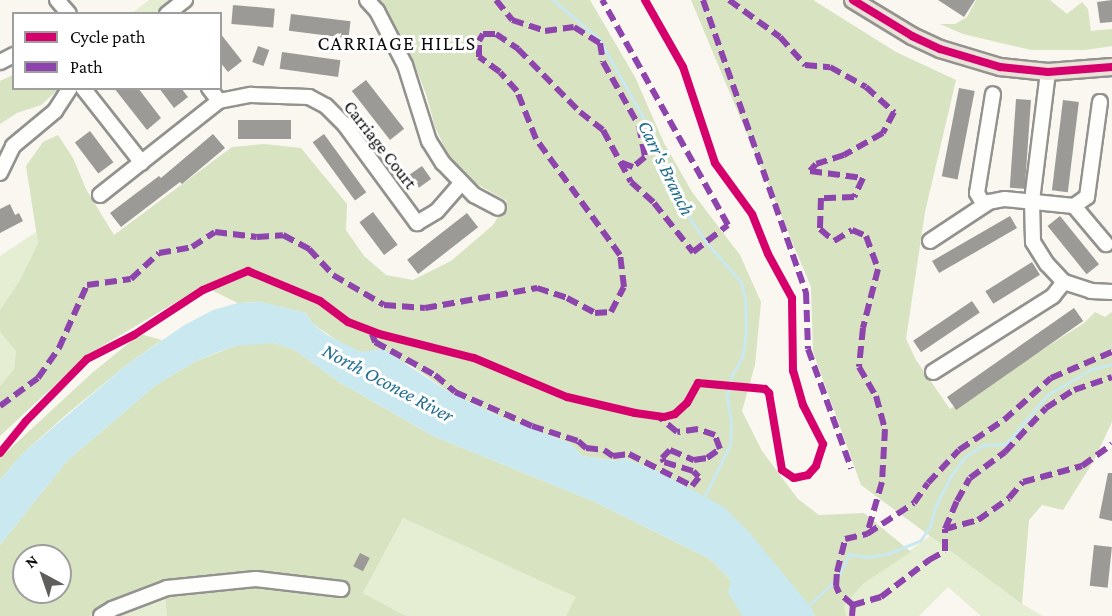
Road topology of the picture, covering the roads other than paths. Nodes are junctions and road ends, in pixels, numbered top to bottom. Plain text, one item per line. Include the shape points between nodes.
1 (57, 0) edge
2 (185, 0) edge
3 (367, 0) edge
4 (853, 0) edge
5 (67, 12) edge
6 (170, 12) edge
7 (1112, 67) edge
8 (1048, 72) junction
9 (69, 90) edge
10 (86, 90) edge
11 (210, 90) edge
12 (993, 94) dead end
13 (219, 102) junction
14 (1100, 102) dead end
15 (142, 163) junction
16 (0, 173) edge
17 (461, 183) junction
18 (100, 195) dead end
19 (1032, 200) junction
20 (984, 205) junction
21 (1074, 206) junction
22 (498, 208) dead end
23 (930, 242) dead end
24 (1106, 244) dead end
25 (1064, 282) junction
26 (1112, 292) edge
27 (933, 372) dead end
28 (341, 589) dead end
29 (101, 616) edge

1 - 5 street
2 - 6 street
3 - 17 street via 377,11 405,65 429,141
4 - 8 main road via 940,49 1000,67
7 - 8 main road
8 - 19 street
9 - 16 street via 55,111 13,146
10 - 15 street
11 - 13 street
12 - 20 street via 977,193
13 - 15 street, Carriage Court
13 - 17 street, Carriage Court via 280,94 309,97 326,106 345,125 417,224 437,211
14 - 21 street via 1088,197
15 - 18 street, Carriage Court
17 - 22 street
19 - 20 street via 1005,199
19 - 21 street
19 - 25 street via 1033,243
20 - 23 street
21 - 24 street
25 - 26 street via 1091,291
25 - 27 street via 1053,296
28 - 29 street via 256,579 167,588

